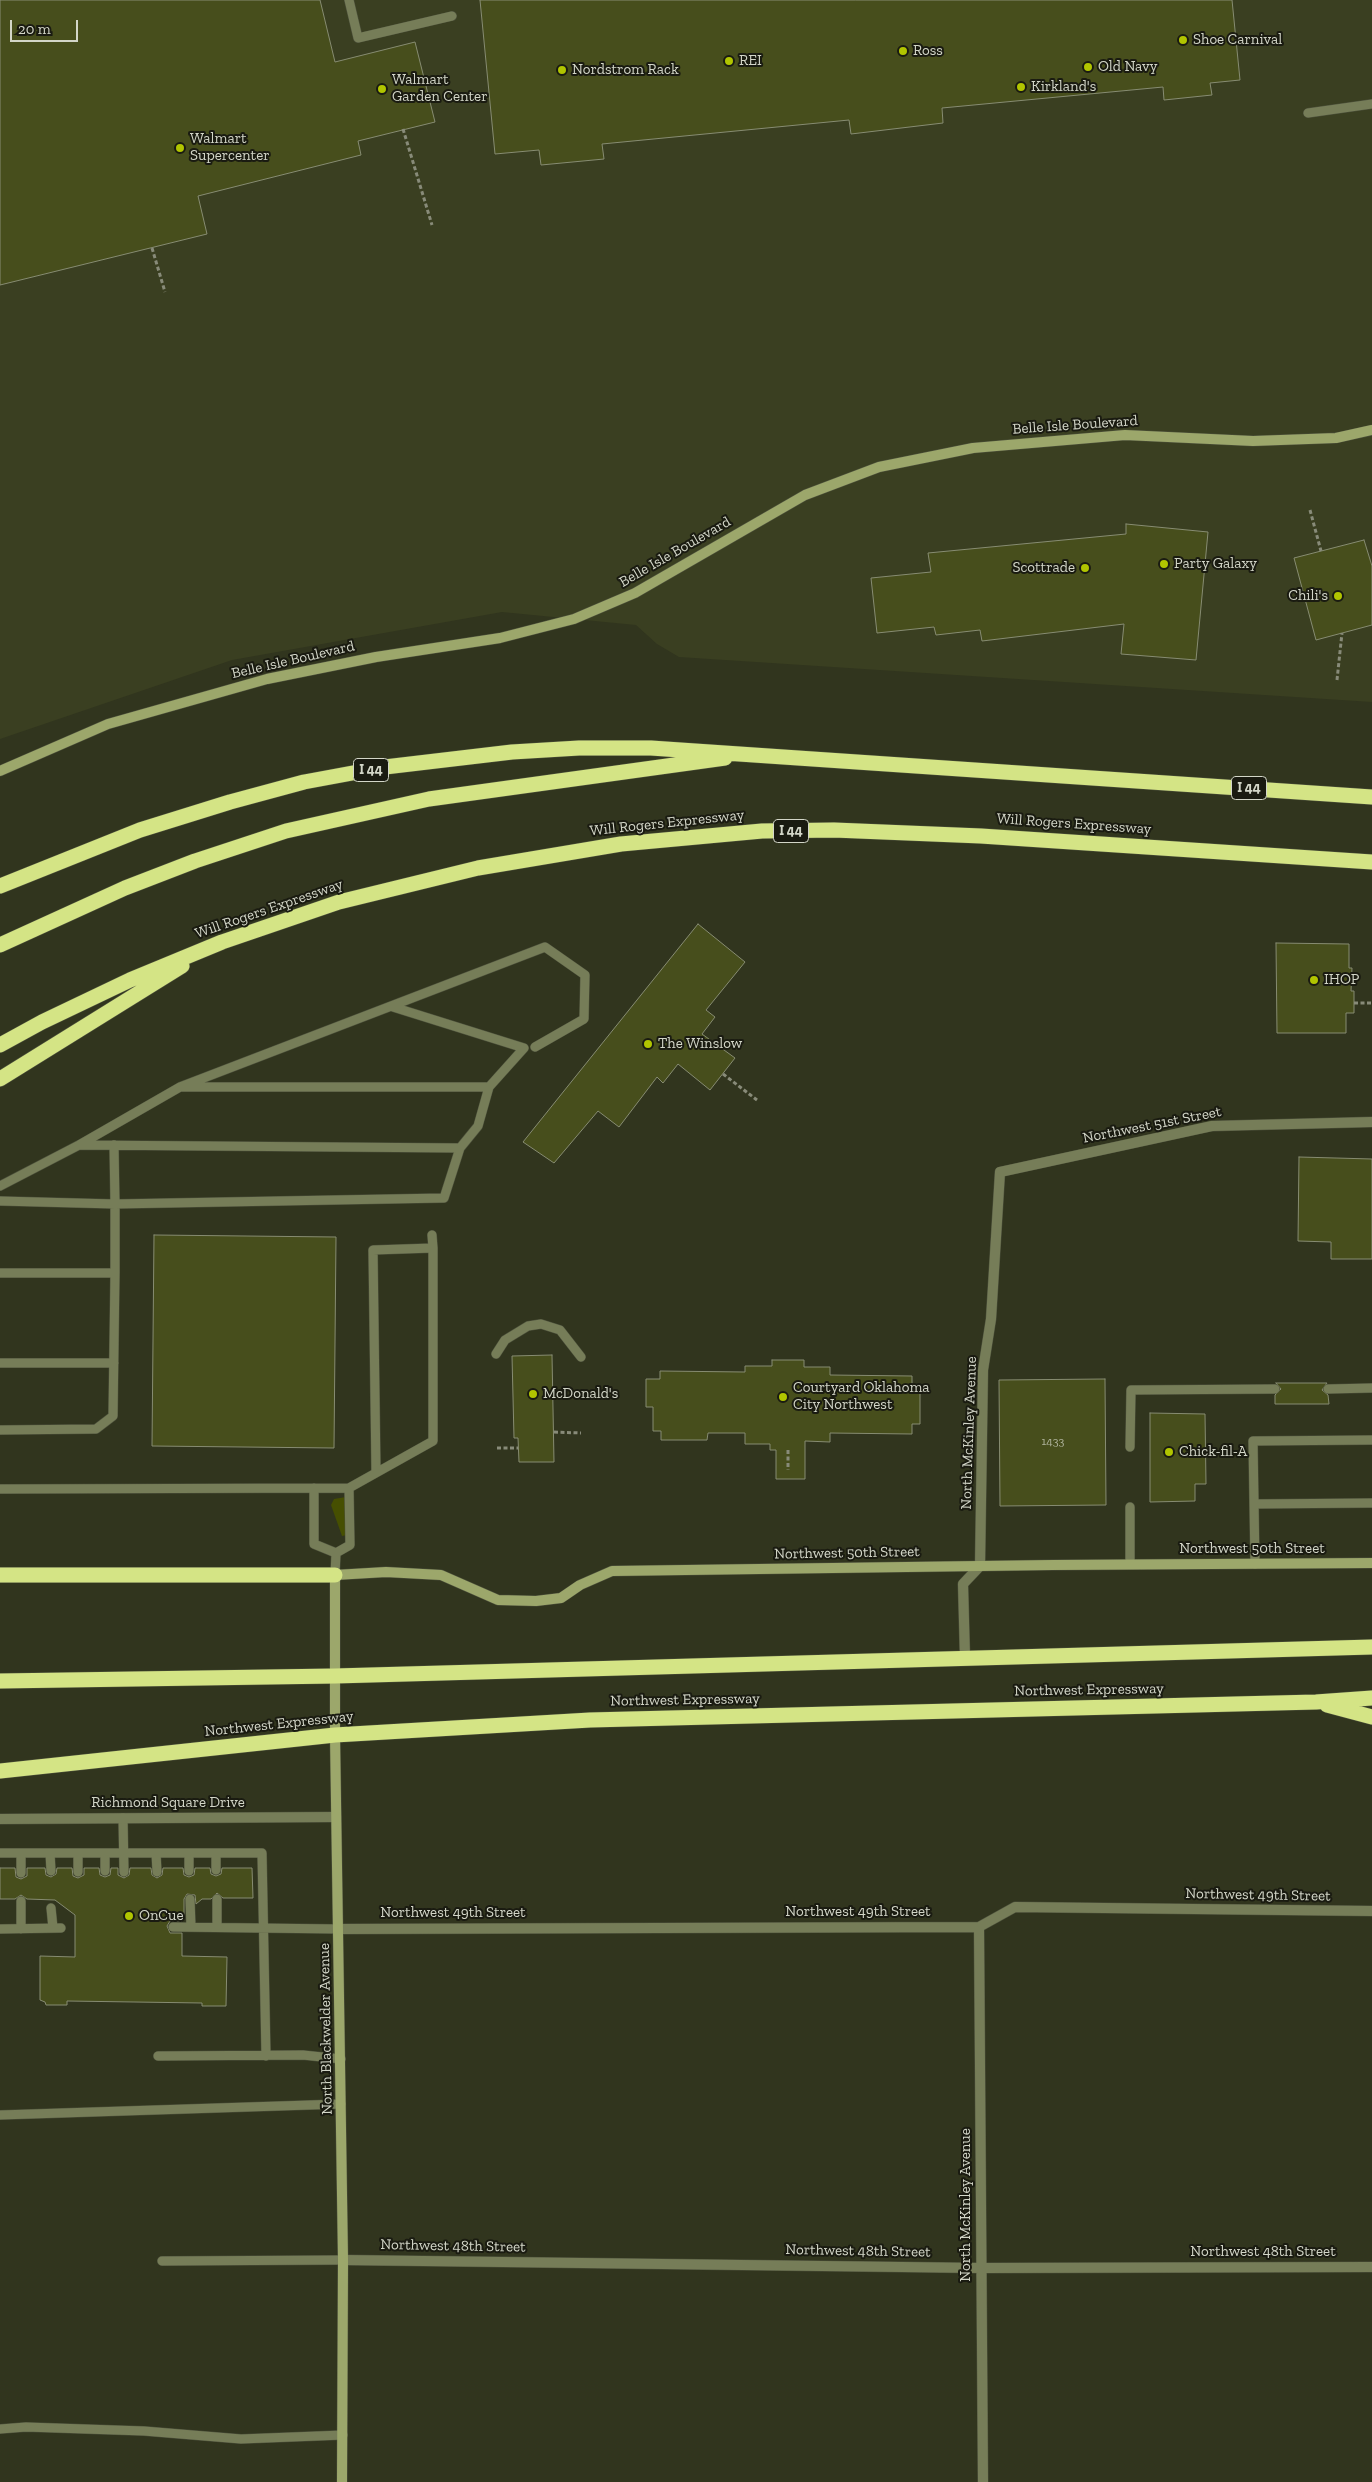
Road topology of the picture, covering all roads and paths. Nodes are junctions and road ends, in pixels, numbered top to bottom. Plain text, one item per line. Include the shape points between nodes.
1 (349, 0) edge
2 (452, 16) dead end
3 (1372, 104) edge
4 (1308, 113) dead end
5 (403, 129) dead end
6 (432, 225) dead end
7 (152, 248) dead end
8 (165, 292) dead end
9 (1372, 430) edge
10 (1310, 510) dead end
11 (1321, 551) dead end
12 (1342, 633) dead end
13 (1337, 680) dead end
14 (759, 754) junction
15 (0, 771) edge
16 (1372, 797) edge
17 (1372, 862) edge
18 (0, 886) edge
19 (222, 942) junction
20 (0, 945) edge
21 (1354, 1003) dead end
22 (1372, 1003) edge
23 (393, 1007) junction
24 (0, 1045) edge
25 (535, 1047) dead end
26 (723, 1074) dead end
27 (0, 1079) edge
28 (180, 1087) junction
29 (489, 1087) junction
30 (757, 1100) dead end
31 (1372, 1122) edge
32 (80, 1145) junction
33 (114, 1145) junction
34 (460, 1148) junction
35 (1000, 1172) joint
36 (0, 1186) edge
37 (0, 1201) edge
38 (114, 1204) junction
39 (432, 1235) dead end
40 (433, 1248) junction
41 (0, 1273) edge
42 (115, 1273) junction
43 (496, 1354) dead end
44 (581, 1357) dead end
45 (0, 1363) edge
46 (114, 1363) junction
47 (1372, 1388) edge
48 (1275, 1389) dead end
49 (1328, 1389) dead end
50 (0, 1430) edge
51 (554, 1432) dead end
52 (581, 1433) dead end
53 (1372, 1440) edge
54 (1130, 1447) dead end
55 (498, 1448) dead end
56 (518, 1448) dead end
57 (788, 1450) dead end
58 (788, 1470) dead end
59 (376, 1472) junction
60 (314, 1488) junction
61 (349, 1488) junction
62 (0, 1489) edge
63 (1372, 1503) edge
64 (1254, 1504) junction
65 (1130, 1508) dead end
66 (336, 1553) junction
67 (1372, 1563) edge
68 (1130, 1564) junction
69 (1254, 1564) junction
70 (980, 1566) junction
71 (0, 1575) edge
72 (335, 1575) junction
73 (1372, 1647) edge
74 (965, 1658) junction
75 (335, 1676) junction
76 (0, 1681) edge
77 (1372, 1698) edge
78 (1316, 1702) junction
79 (1372, 1717) edge
80 (335, 1735) junction
81 (0, 1770) edge
82 (336, 1817) junction
83 (123, 1818) junction
84 (0, 1819) edge
85 (0, 1853) edge
86 (21, 1853) junction
87 (50, 1853) junction
88 (78, 1853) junction
89 (105, 1853) junction
90 (124, 1853) junction
91 (156, 1853) junction
92 (189, 1853) junction
93 (216, 1853) junction
94 (216, 1870) dead end
95 (50, 1871) dead end
96 (105, 1871) dead end
97 (190, 1871) dead end
98 (78, 1872) dead end
99 (124, 1872) dead end
100 (156, 1872) dead end
101 (21, 1873) dead end
102 (190, 1899) dead end
103 (217, 1899) dead end
104 (21, 1901) dead end
105 (51, 1908) dead end
106 (1372, 1911) edge
107 (191, 1927) junction
108 (217, 1927) junction
109 (264, 1927) junction
110 (979, 1927) junction
111 (173, 1928) dead end
112 (0, 1929) edge
113 (21, 1929) junction
114 (339, 1929) junction
115 (158, 2056) dead end
116 (266, 2056) junction
117 (341, 2059) junction
118 (342, 2104) junction
119 (0, 2115) edge
120 (343, 2260) junction
121 (162, 2261) dead end
122 (1372, 2267) edge
123 (981, 2268) junction
124 (0, 2428) edge
125 (343, 2435) junction
126 (342, 2482) edge
127 (983, 2482) edge

1 - 2 lane via 358,38
3 - 4 lane
5 - 6 path
7 - 8 path
9 - 15 street, Belle Isle Boulevard via 1336,438 1253,441 1125,435 973,448 879,467 804,495 636,593 574,620 500,638 376,657 267,679 108,724
10 - 11 path
12 - 13 path
14 - 16 highway, I 44
14 - 18 highway, I 44 via 579,748 385,767 304,782 230,802 140,830
14 - 20 highway via 429,800 295,829 195,861 125,888
17 - 19 highway, Will Rogers Expressway / I 44 via 972,835 834,830 762,832 621,844 478,868 339,902
19 - 24 highway, Will Rogers Expressway / I 44 via 130,980
19 - 27 highway
21 - 22 path
23 - 25 lane via 545,947 585,975 584,1019
23 - 28 lane
23 - 29 lane via 524,1048
26 - 30 path
28 - 29 lane
28 - 32 lane
29 - 34 lane via 478,1126
31 - 35 street, Northwest 51st Street via 1212,1126
32 - 33 lane
32 - 36 lane
33 - 34 lane
33 - 38 lane
34 - 38 lane via 444,1198
35 - 70 street, North McKinley Avenue via 991,1319 983,1370
37 - 38 lane
38 - 42 lane
39 - 40 lane
40 - 59 lane via 434,1441
40 - 59 lane via 373,1250
41 - 42 lane
42 - 46 lane
43 - 44 lane via 505,1340 528,1326 541,1324 560,1330
45 - 46 lane
46 - 50 lane via 113,1416 96,1429
47 - 49 lane
48 - 54 lane via 1131,1390
51 - 52 path
53 - 64 lane via 1253,1441
55 - 56 path
57 - 58 path
59 - 61 lane
60 - 61 lane
60 - 62 lane
60 - 66 lane via 314,1544
61 - 66 lane via 350,1545
63 - 64 lane
64 - 69 lane
65 - 68 lane
66 - 72 lane
67 - 69 street, Northwest 50th Street
68 - 69 street, Northwest 50th Street
68 - 70 street, Northwest 50th Street
70 - 72 street, Northwest 50th Street via 612,1571 560,1598 536,1601 498,1600 441,1575 386,1572
70 - 74 street via 963,1584
71 - 72 highway
72 - 75 street, North Blackwelder Avenue
73 - 74 highway
74 - 75 highway
75 - 76 highway
75 - 80 street, North Blackwelder Avenue
77 - 78 highway, Northwest Expressway
78 - 79 highway
78 - 80 highway, Northwest Expressway via 590,1720
80 - 81 highway, Northwest Expressway
80 - 82 street, North Blackwelder Avenue
82 - 83 street, Richmond Square Drive
82 - 114 street, North Blackwelder Avenue
83 - 84 street, Richmond Square Drive
83 - 90 lane
85 - 86 lane
86 - 87 lane
86 - 101 lane
87 - 88 lane
87 - 95 lane
88 - 89 lane
88 - 98 lane
89 - 90 lane
89 - 96 lane
90 - 91 lane
90 - 99 lane
91 - 92 lane
91 - 100 lane
92 - 93 lane
92 - 97 lane
93 - 94 lane
93 - 109 lane via 262,1853
102 - 107 lane
103 - 108 lane
104 - 113 lane
105 - 113 lane via 57,1928
106 - 110 street, Northwest 49th Street via 1015,1907
107 - 108 lane
107 - 111 lane
108 - 109 lane
109 - 114 lane
109 - 116 lane
110 - 114 street, Northwest 49th Street
110 - 123 street, North McKinley Avenue
112 - 113 lane
114 - 117 street, North Blackwelder Avenue
115 - 116 lane
116 - 117 lane
117 - 118 street, North Blackwelder Avenue
118 - 119 lane
118 - 120 street, North Blackwelder Avenue
120 - 121 lane
120 - 123 street, Northwest 48th Street
120 - 125 street, North Blackwelder Avenue
122 - 123 street, Northwest 48th Street
123 - 127 street, North McKinley Avenue
124 - 125 lane via 144,2431 241,2439
125 - 126 street, North Blackwelder Avenue

